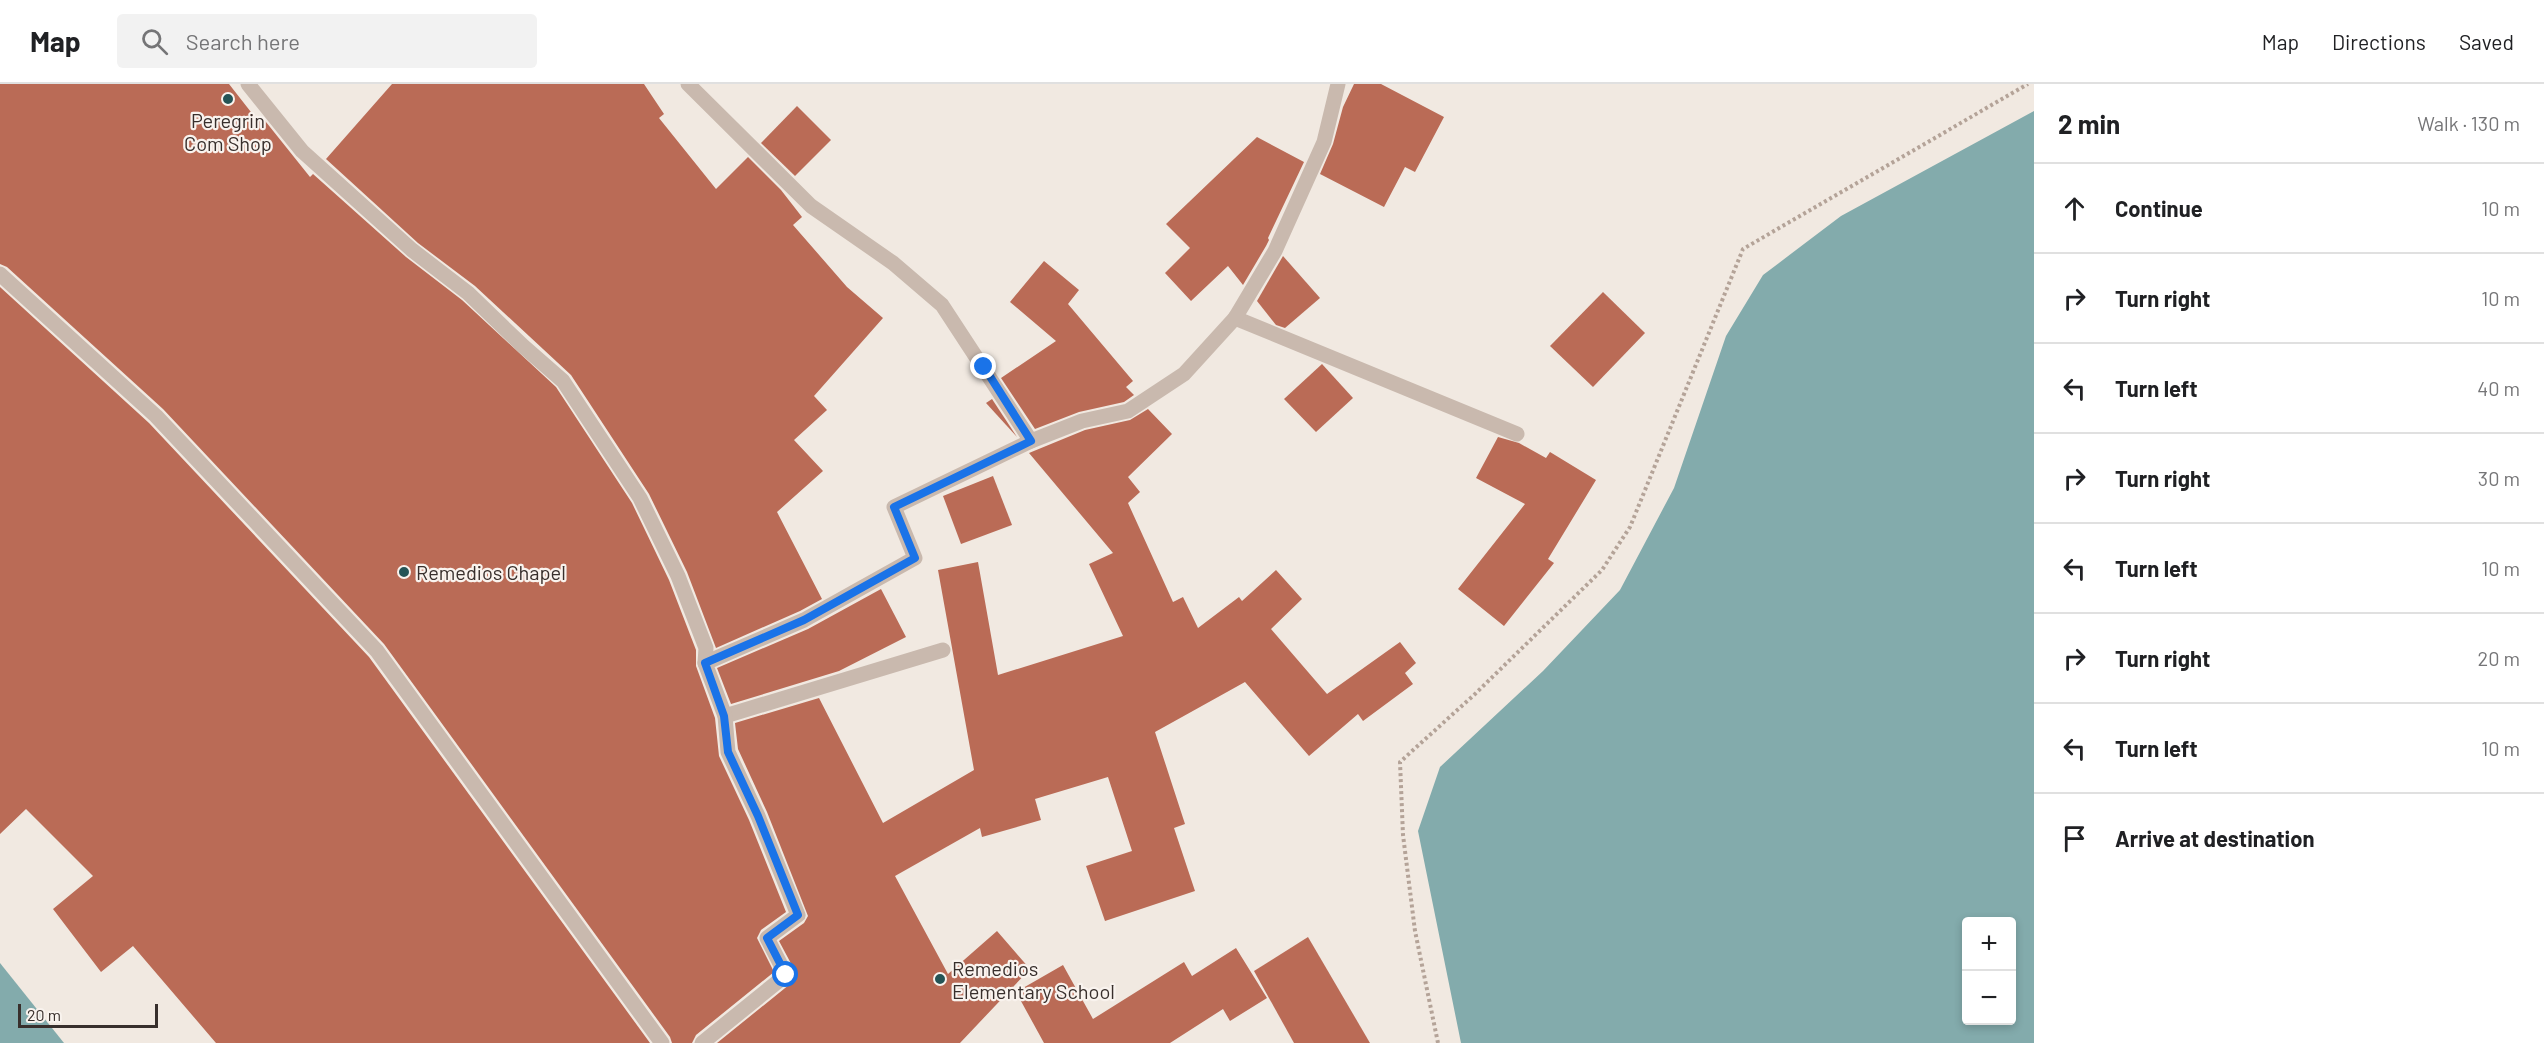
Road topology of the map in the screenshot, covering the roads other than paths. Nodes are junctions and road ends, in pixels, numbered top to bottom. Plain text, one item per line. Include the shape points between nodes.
1 (248, 84) edge
2 (688, 84) edge
3 (1338, 84) edge
4 (0, 274) edge
5 (1236, 318) junction
6 (1517, 434) dead end
7 (1031, 441) junction
8 (943, 650) dead end
9 (705, 663) junction
10 (724, 716) junction
11 (662, 1043) edge
12 (702, 1043) edge

1 - 9 street via 302,151 412,250 468,293 563,381 645,508 678,576 706,648
2 - 7 street via 811,206 893,263 942,304
3 - 5 street via 1324,142 1275,251
4 - 11 street via 156,416 377,651
5 - 6 street
5 - 7 street via 1184,374 1128,411 1082,421
7 - 9 street via 894,507 915,558 804,620
8 - 10 street
9 - 10 street
10 - 12 street via 728,752 798,915 767,938 786,975

